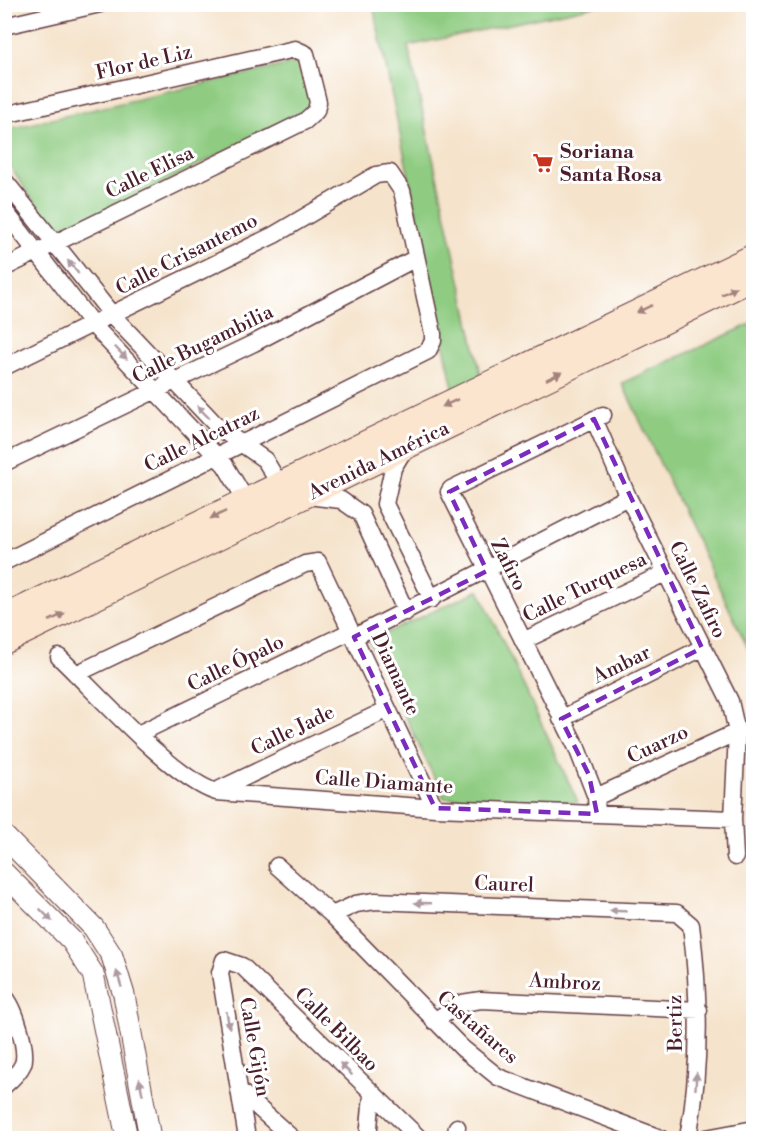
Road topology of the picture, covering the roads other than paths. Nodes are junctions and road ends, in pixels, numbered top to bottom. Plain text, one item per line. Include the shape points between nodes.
1 (100, 4) edge
2 (4, 26) edge
3 (292, 49) joint
4 (4, 115) edge
5 (4, 180) edge
6 (4, 210) edge
7 (54, 243) junction
8 (36, 254) junction
9 (753, 256) edge
10 (416, 258) junction
11 (4, 268) edge
12 (753, 278) edge
13 (113, 316) junction
14 (93, 325) junction
15 (4, 367) edge
16 (520, 381) junction
17 (174, 382) junction
18 (157, 390) junction
19 (489, 396) junction
20 (598, 417) joint
21 (244, 443) junction
22 (405, 448) junction
23 (217, 456) junction
24 (4, 463) edge
25 (293, 495) junction
26 (628, 497) junction
27 (385, 504) junction
28 (251, 511) junction
29 (361, 514) junction
30 (408, 550) junction
31 (4, 562) edge
32 (384, 562) junction
33 (487, 571) junction
34 (665, 573) junction
35 (432, 599) junction
36 (406, 612) junction
37 (4, 617) edge
38 (353, 634) junction
39 (523, 641) junction
40 (4, 642) edge
41 (702, 648) junction
42 (59, 657) dead end
43 (76, 674) junction
44 (388, 709) junction
45 (561, 718) junction
46 (737, 732) junction
47 (138, 735) junction
48 (216, 792) junction
49 (596, 797) junction
50 (435, 808) junction
51 (597, 814) junction
52 (733, 819) junction
53 (4, 836) edge
54 (735, 857) dead end
55 (277, 866) dead end
56 (4, 873) edge
57 (677, 913) joint
58 (332, 915) junction
59 (221, 962) joint
60 (4, 996) edge
61 (699, 1010) junction
62 (434, 1021) junction
63 (131, 1036) junction
64 (108, 1041) junction
65 (4, 1086) edge
66 (241, 1092) junction
67 (372, 1095) junction
68 (753, 1129) edge
69 (127, 1138) edge
70 (150, 1138) edge
71 (247, 1138) edge
72 (292, 1138) edge
73 (368, 1138) edge
74 (418, 1138) edge
75 (660, 1138) edge
76 (688, 1138) edge
77 (706, 1138) edge

1 - 2 street
3 - 4 street, Flor de Liz
3 - 7 street, Calle Elisa via 306,54 318,102 314,115
5 - 7 street
6 - 8 street
7 - 8 street, Calle Elisa
13 -> 7 street
8 - 11 street, Calle Elisa
8 - 14 street
9 -> 16 main road, Avenida América
10 - 13 street, Calle Crisantemo via 402,191 395,177 385,172 274,235
10 - 17 street, Calle Bugambilia via 337,302
10 - 21 street, Calle Alcatraz via 433,341 428,351
16 -> 12 main road, Avenida América
13 - 14 street, Calle Crisantemo
13 - 17 street
14 - 15 street, Calle Crisantemo
14 -> 18 street
16 - 19 main road, Avenida América
17 - 18 street, Calle Bugambilia
21 -> 17 street via 219,428
18 - 23 street
18 - 24 street, Calle Bugambilia
19 - 22 main road, Avenida América
19 -> 25 main road, Avenida América
20 - 26 street, Calle Zafiro
20 - 33 street, Zafiro via 450,489
21 - 23 street, Calle Alcatraz
21 - 25 street via 265,460
22 - 25 main road, Avenida América
22 - 27 street via 393,468
23 - 28 street via 234,476
23 - 31 street, Calle Alcatraz
25 - 28 main road, Avenida América
25 - 29 street via 340,500
26 - 33 street, Calle Ópalo
26 - 34 street, Calle Zafiro
27 - 29 street
27 - 30 street
28 -> 37 main road, Avenida América
40 -> 28 main road, Avenida América
29 - 32 street
30 - 32 street
30 - 35 street
32 - 36 street
33 - 35 street, Calle Ópalo
33 - 39 street, Zafiro
34 - 39 street, Calle Turquesa
34 - 41 street, Calle Zafiro
35 - 36 street, Calle Ópalo
36 - 38 street, Calle Ópalo
38 - 43 street, Diamante via 321,564 315,561
38 - 44 street, Diamante
38 - 47 street, Calle Ópalo
39 - 45 street, Zafiro
41 - 45 street, Ambar
41 - 46 street, Calle Zafiro via 730,701
42 - 43 street, Calle Diamante
43 - 47 street, Calle Diamante
44 - 48 street, Calle Jade
44 - 50 street, Diamante
45 - 49 street, Zafiro
46 - 49 street, Cuarzo
46 - 52 street, Calle Zafiro
47 - 48 street, Calle Diamante via 195,783
48 - 50 street, Calle Diamante
49 - 51 street, Zafiro
50 - 51 street, Calle Diamante
51 - 52 street, Calle Diamante
52 - 54 street, Calle Zafiro
63 -> 53 street via 115,966 100,935
55 - 58 street, Castañares
56 -> 64 street via 72,941 86,963 99,997
57 -> 58 street, Caurel via 375,901 356,904
57 - 61 street, Bertiz via 691,925
58 - 62 street, Castañares
59 -> 66 street, Calle Gijón
67 -> 59 street, Calle Bilbao via 242,966 231,960
60 - 65 street via 15,1012 24,1056 20,1070
61 - 62 street, Ambroz via 482,1000 462,1003
76 -> 61 street, Bertiz via 697,1084
62 - 75 street, Castañares via 481,1065 508,1083
63 - 64 street
70 -> 63 street
64 - 69 street
66 - 71 street, Calle Gijón
66 - 72 street
67 - 73 street
67 - 74 street, Calle Bilbao
68 - 77 street

